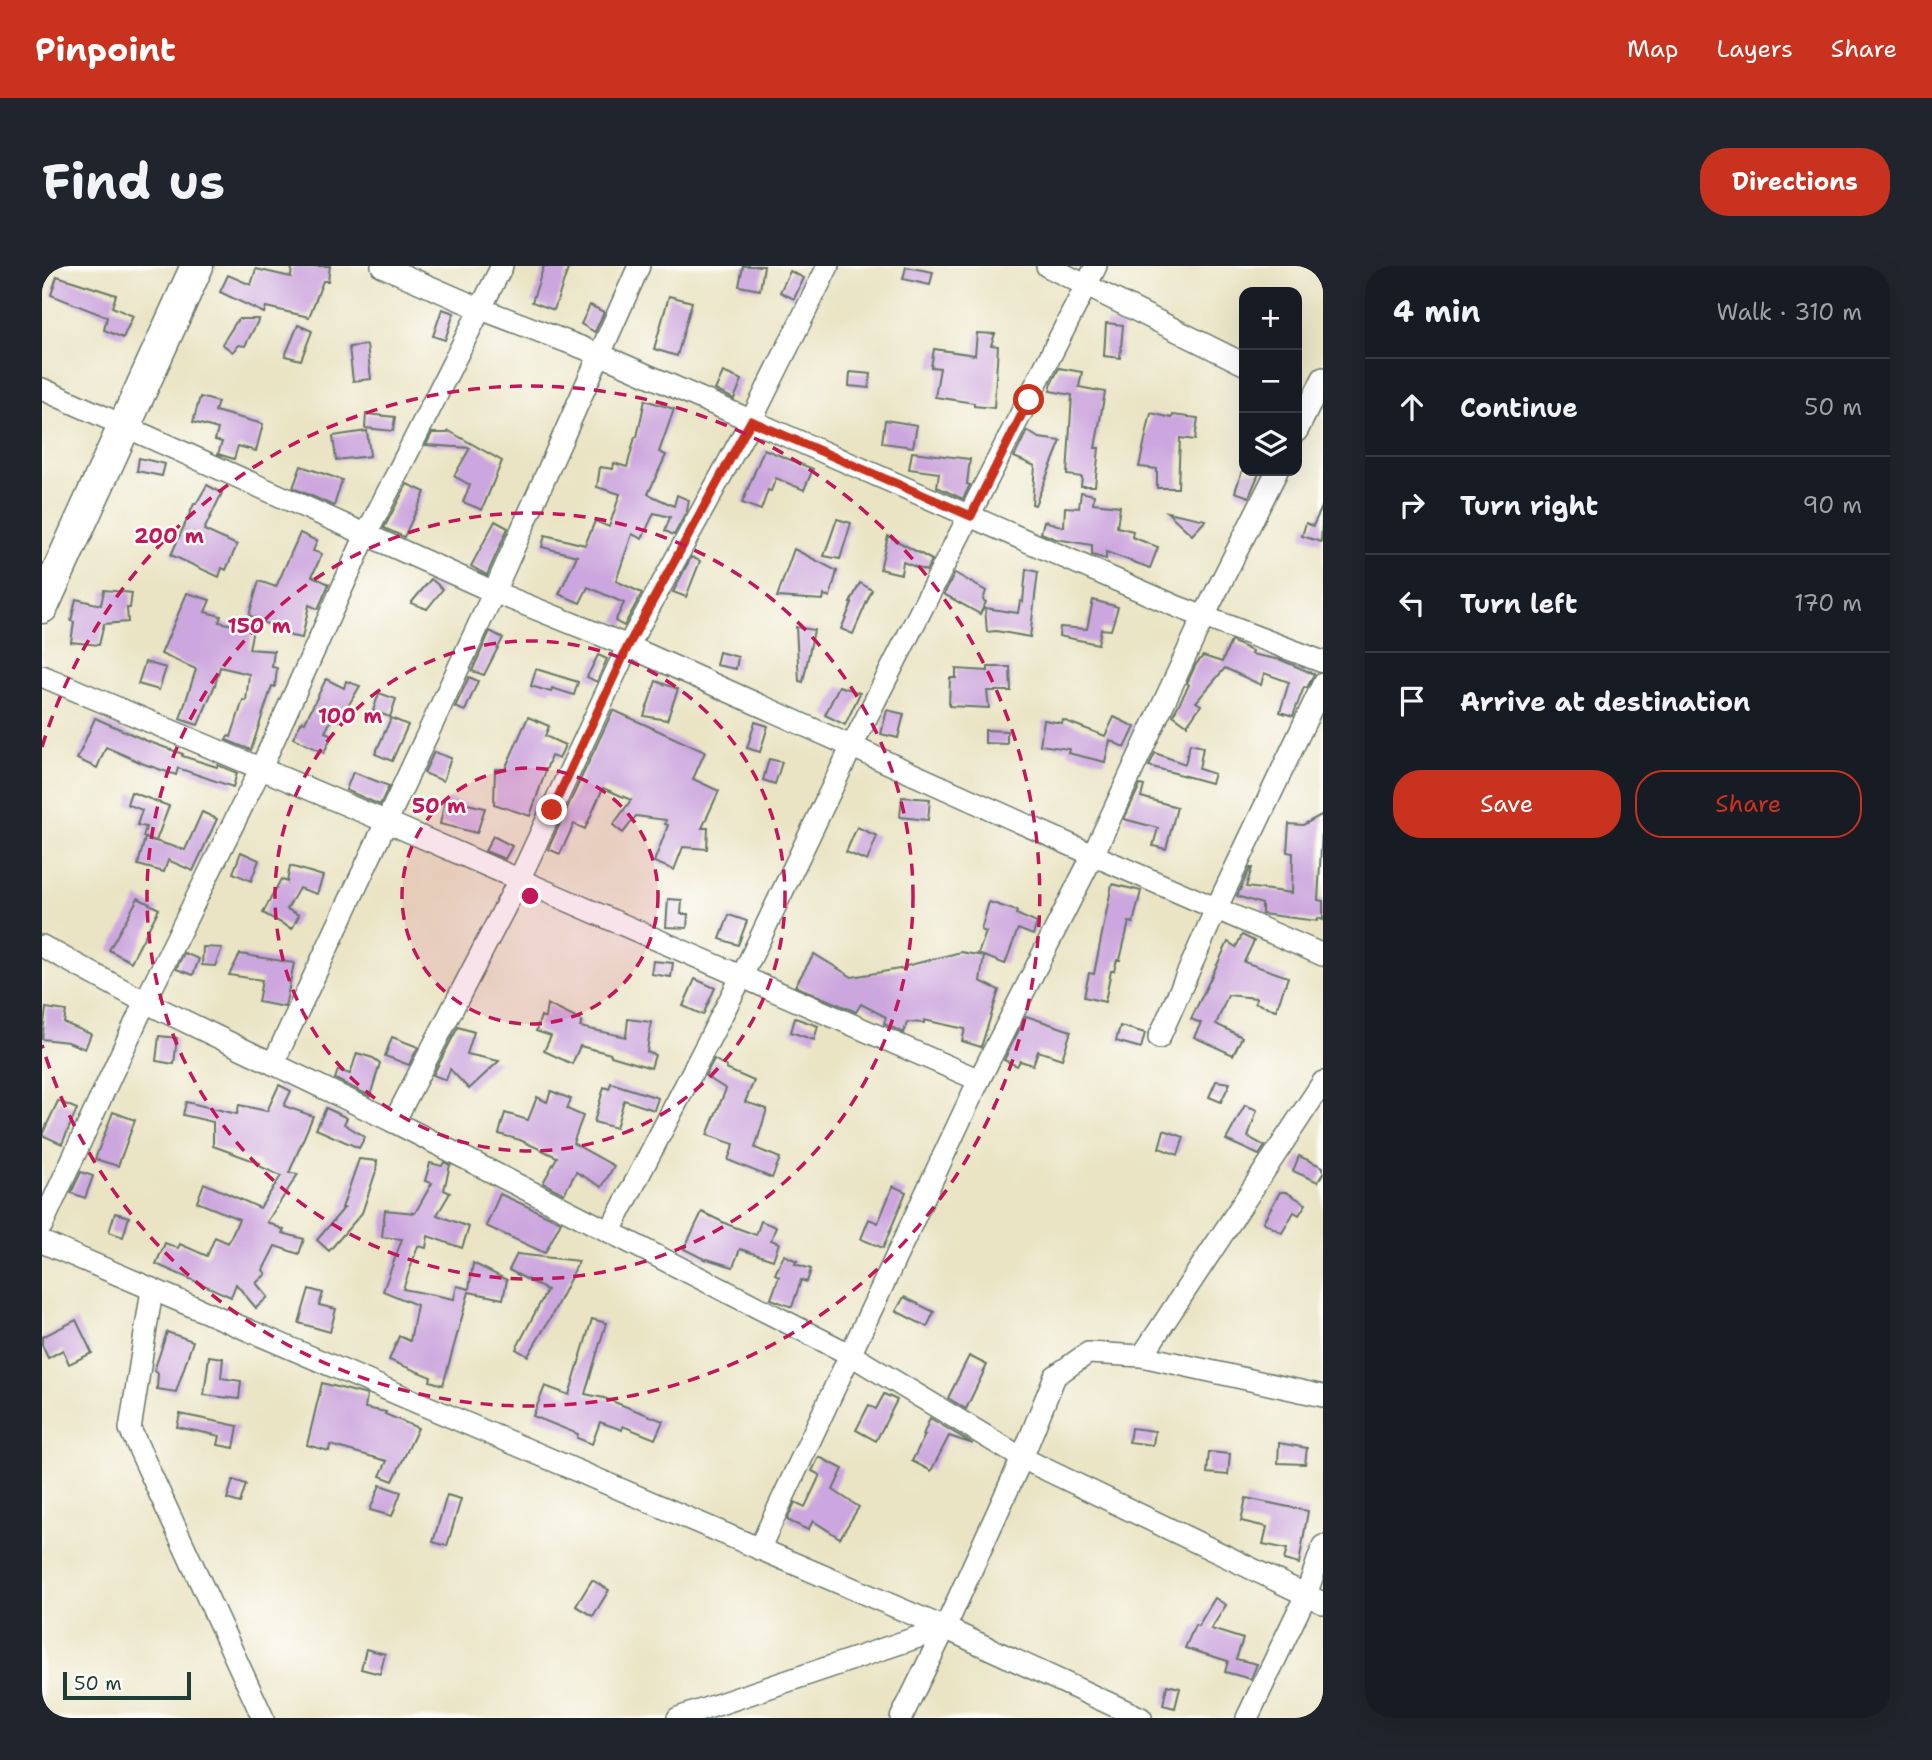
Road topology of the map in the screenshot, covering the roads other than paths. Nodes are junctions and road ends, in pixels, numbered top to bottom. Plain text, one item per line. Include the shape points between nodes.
1 (197, 266) edge
2 (382, 266) edge
3 (502, 266) edge
4 (639, 266) edge
5 (828, 266) edge
6 (1047, 266) edge
7 (1096, 266) edge
8 (1087, 285) junction
9 (481, 309) junction
10 (599, 354) junction
11 (1239, 361) edge
12 (1323, 378) edge
13 (42, 389) edge
14 (1310, 402) edge
15 (1302, 420) edge
16 (751, 421) junction
17 (125, 426) junction
18 (1274, 476) edge
19 (971, 516) junction
20 (366, 535) junction
21 (494, 592) junction
22 (42, 607) edge
23 (1204, 616) junction
24 (628, 646) junction
25 (1323, 662) edge
26 (42, 676) edge
27 (1323, 684) edge
28 (852, 746) junction
29 (261, 768) junction
30 (387, 822) junction
31 (1093, 855) junction
32 (519, 880) junction
33 (1216, 909) junction
34 (42, 946) edge
35 (1323, 955) edge
36 (742, 976) junction
37 (145, 1003) junction
38 (1159, 1038) dead end
39 (273, 1063) junction
40 (979, 1080) junction
41 (1323, 1082) edge
42 (394, 1122) junction
43 (42, 1225) edge
44 (610, 1231) junction
45 (42, 1242) edge
46 (152, 1290) junction
47 (851, 1355) junction
48 (1142, 1356) junction
49 (1323, 1396) edge
50 (1022, 1458) junction
51 (1323, 1546) edge
52 (759, 1549) junction
53 (1314, 1599) edge
54 (945, 1628) junction
55 (263, 1718) edge
56 (678, 1718) edge
57 (901, 1718) edge
58 (1141, 1718) edge
59 (1247, 1718) edge

1 - 17 highway
2 - 9 street
3 - 9 street
4 - 10 street
5 - 16 street
6 - 8 street
7 - 8 street
8 - 11 street
8 - 19 street
9 - 10 street
9 - 20 street
10 - 16 street
10 - 21 street
12 - 14 street
13 - 17 street
14 - 15 street
16 - 19 street
16 - 24 street
17 - 20 street
17 - 22 highway
18 - 23 street
19 - 23 street
19 - 28 street
20 - 21 street
20 - 29 street
21 - 24 street
21 - 30 street
23 - 25 street
23 - 31 street
24 - 28 street
24 - 32 street
26 - 29 street
27 - 33 street
28 - 31 street
28 - 36 street
29 - 30 street
29 - 37 street
30 - 32 street
30 - 39 street
31 - 33 street
31 - 40 street
32 - 36 street
32 - 42 street
33 - 35 street
33 - 38 street
34 - 37 street
36 - 40 street
36 - 44 street
37 - 39 street
37 - 43 street
39 - 42 street
40 - 47 street
41 - 48 street
42 - 44 street
44 - 47 street
45 - 46 street
46 - 52 street
46 - 55 street via 130,1429
47 - 50 street
47 - 52 street
48 - 49 street
48 - 50 street via 1088,1353 1055,1376
50 - 53 street
50 - 54 street
51 - 53 street
52 - 54 street
53 - 59 street
54 - 56 street
54 - 57 street
54 - 58 street

